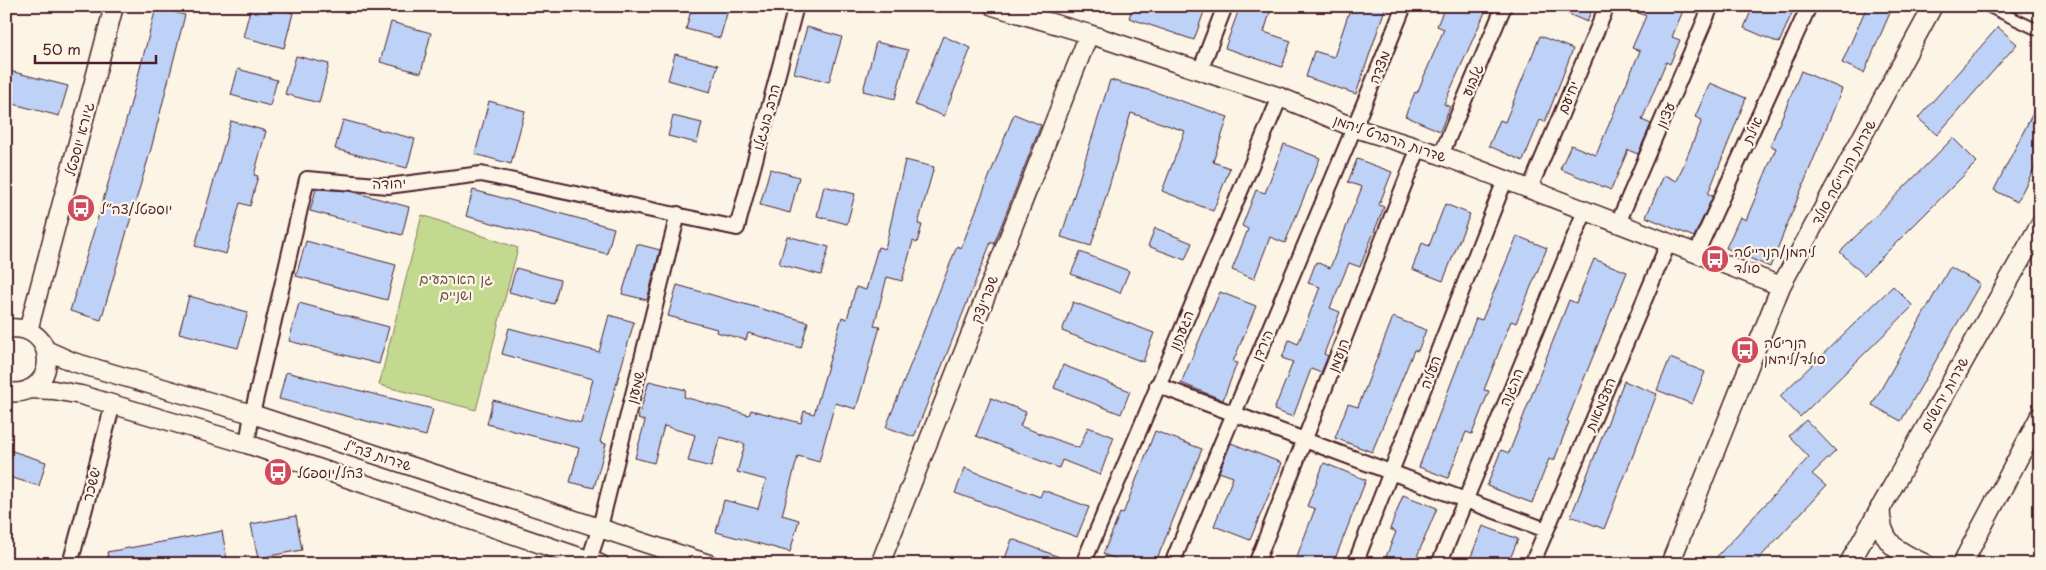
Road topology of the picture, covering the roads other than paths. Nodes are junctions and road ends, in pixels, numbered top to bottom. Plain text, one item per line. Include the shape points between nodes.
1 (114, 6) edge
2 (796, 6) edge
3 (993, 6) edge
4 (1224, 6) edge
5 (1404, 6) edge
6 (1504, 6) edge
7 (1607, 6) edge
8 (1711, 6) edge
9 (1808, 6) edge
10 (1933, 6) edge
11 (1987, 6) edge
12 (2040, 31) edge
13 (1089, 34) junction
14 (1200, 71) junction
15 (1280, 97) junction
16 (1355, 128) junction
17 (1419, 147) junction
18 (1441, 154) junction
19 (1505, 180) junction
20 (1530, 188) junction
21 (1585, 211) junction
22 (678, 214) junction
23 (1618, 224) junction
24 (2040, 225) edge
25 (737, 228) joint
26 (1668, 244) junction
27 (1696, 254) junction
28 (1781, 286) junction
29 (6, 329) edge
30 (28, 331) junction
31 (46, 350) junction
32 (1157, 385) junction
33 (30, 389) junction
34 (6, 392) edge
35 (113, 404) junction
36 (1233, 413) junction
37 (252, 414) junction
38 (2040, 417) edge
39 (1305, 440) junction
40 (247, 444) junction
41 (1391, 472) junction
42 (1464, 499) junction
43 (1880, 508) junction
44 (600, 526) junction
45 (1546, 530) junction
46 (595, 562) edge
47 (1962, 563) edge
48 (70, 564) edge
49 (709, 564) edge
50 (880, 564) edge
51 (1083, 564) edge
52 (1172, 564) edge
53 (1256, 564) edge
54 (1355, 564) edge
55 (1439, 564) edge
56 (1532, 564) edge
57 (1670, 564) edge
58 (1850, 564) edge
59 (1924, 564) edge

1 - 30 street, גיורא יוספטל
2 - 25 street, הרב בוזגלו
3 - 13 street, שדרות הרברט ליהמן
4 - 14 street
5 - 16 street, מצדה
6 - 18 street, גלבוע
7 - 20 street, יחיעם
8 - 23 street, עציון
9 - 27 street, אילת
10 - 28 street, שדרות הנרייטה סולד
11 - 12 street
13 - 14 street, שדרות הרברט ליהמן
13 - 50 street, שפרינצק
14 - 15 street, שדרות הרברט ליהמן
15 - 16 street, שדרות הרברט ליהמן
15 - 32 street, הגעתון
16 - 17 street, שדרות הרברט ליהמן
16 - 36 street, הירדן
17 - 18 street, שדרות הרברט ליהמן
17 - 39 street, הנעמן
18 - 19 street, שדרות הרברט ליהמן
19 - 20 street, שדרות הרברט ליהמן
19 - 41 street, העליה
20 - 21 street, שדרות הרברט ליהמן
21 - 23 street, שדרות הרברט ליהמן
21 - 42 street, ההגנה
22 - 25 street, יהודה
22 - 37 street, יהודה via 481,174 388,186 307,179
22 - 44 street, שמעון
23 - 26 street, שדרות הרברט ליהמן
24 - 43 main road, שדרות ירושלים
26 - 27 street, שדרות הרברט ליהמן
26 - 45 street, העצמאות
27 - 28 street, שדרות הרברט ליהמן
28 - 57 street, שדרות הנרייטה סולד
29 - 30 street
30 - 31 street via 36,335
31 - 33 street via 47,370
31 - 37 street, שדרות צה"ל via 73,362
32 - 36 street
32 - 51 street, הגעתון
33 - 34 street
33 - 35 street via 54,390
35 - 40 street
35 - 48 street, יששכר
36 - 39 street
36 - 52 street, הירדן
37 - 40 street, יהודה
37 - 44 street, שדרות צה"ל
38 - 47 main road
39 - 41 street
39 - 53 street, הנעמן
40 - 46 street
41 - 42 street
41 - 54 street, העליה
42 - 45 street
42 - 55 street, ההגנה
43 - 58 main road, שדרות ירושלים
43 - 59 main road via 1884,534 1893,548
44 - 46 street, שמעון
44 - 49 street, שדרות צה"ל
45 - 56 street, העצמאות

